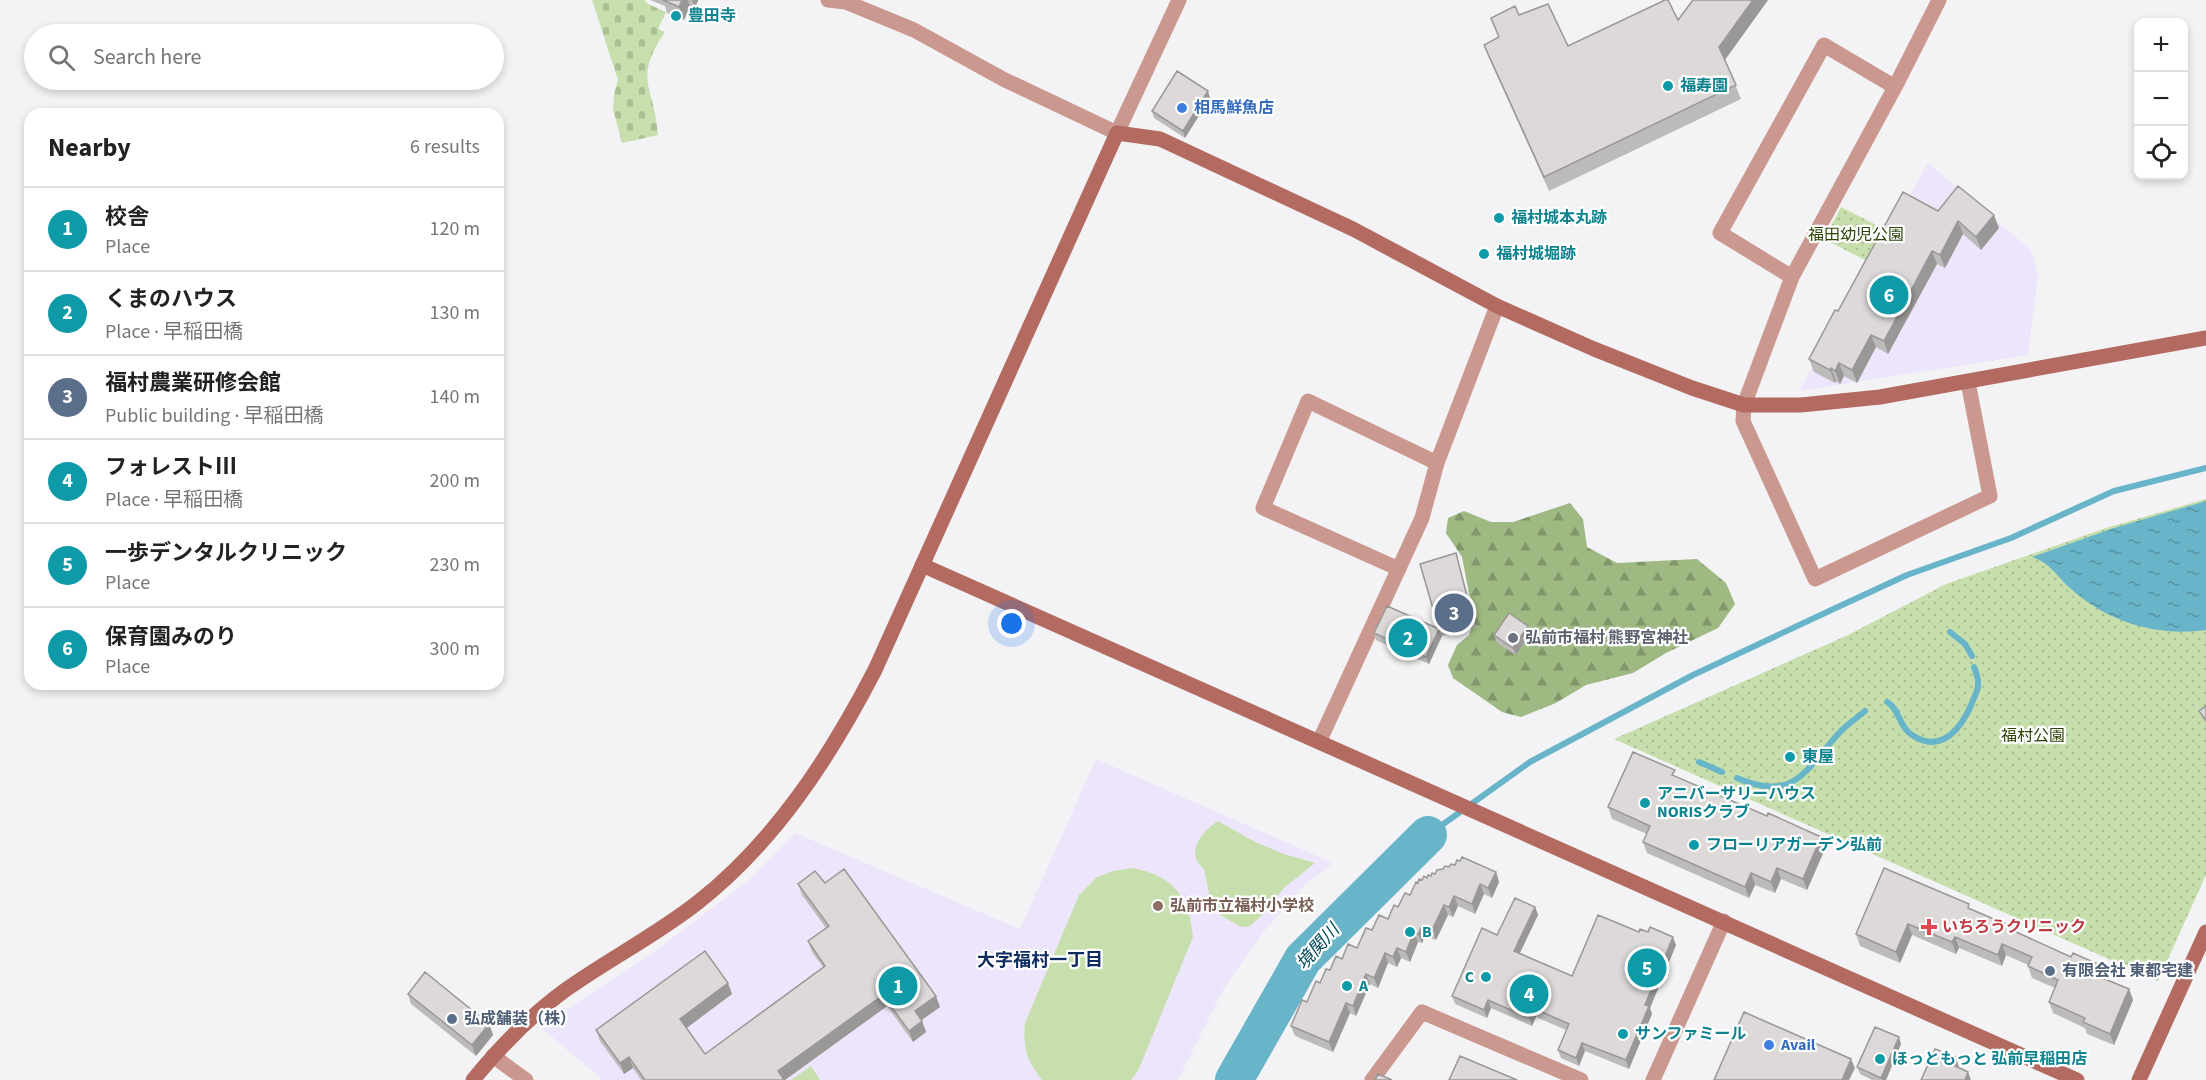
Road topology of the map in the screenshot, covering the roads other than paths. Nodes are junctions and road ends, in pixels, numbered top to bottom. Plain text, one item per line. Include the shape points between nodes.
1 (828, 0) edge
2 (1179, 0) edge
3 (1939, 0) edge
4 (1895, 87) junction
5 (1117, 133) junction
6 (1792, 277) junction
7 (1497, 306) junction
8 (2206, 338) edge
9 (1968, 382) junction
10 (1744, 405) junction
11 (1437, 463) junction
12 (922, 565) junction
13 (1399, 569) junction
14 (1319, 742) junction
15 (1724, 921) junction
16 (2206, 932) edge
17 (493, 1056) junction
18 (473, 1080) edge
19 (526, 1080) edge
20 (1372, 1080) edge
21 (1581, 1080) edge
22 (1653, 1080) edge
23 (2077, 1080) edge
24 (2139, 1080) edge

1 - 5 street via 846,2 914,30 1003,79
2 - 5 street
3 - 4 street
4 - 6 street
4 - 6 street via 1824,45 1720,233
5 - 7 street via 1160,139 1353,229
5 - 12 street
6 - 10 street
7 - 10 street via 1594,349
7 - 11 street
8 - 9 street
9 - 10 street via 1869,399
9 - 10 street via 1990,496 1815,579 1743,421
11 - 13 street via 1422,518
11 - 13 street via 1308,401 1263,508
12 - 14 street
12 - 17 street via 875,670 846,723 790,807 745,860 651,936 565,991 529,1019
13 - 14 street
14 - 15 street
15 - 22 street
15 - 23 street
16 - 24 street
17 - 18 street
17 - 19 street
20 - 21 street via 1422,1012

